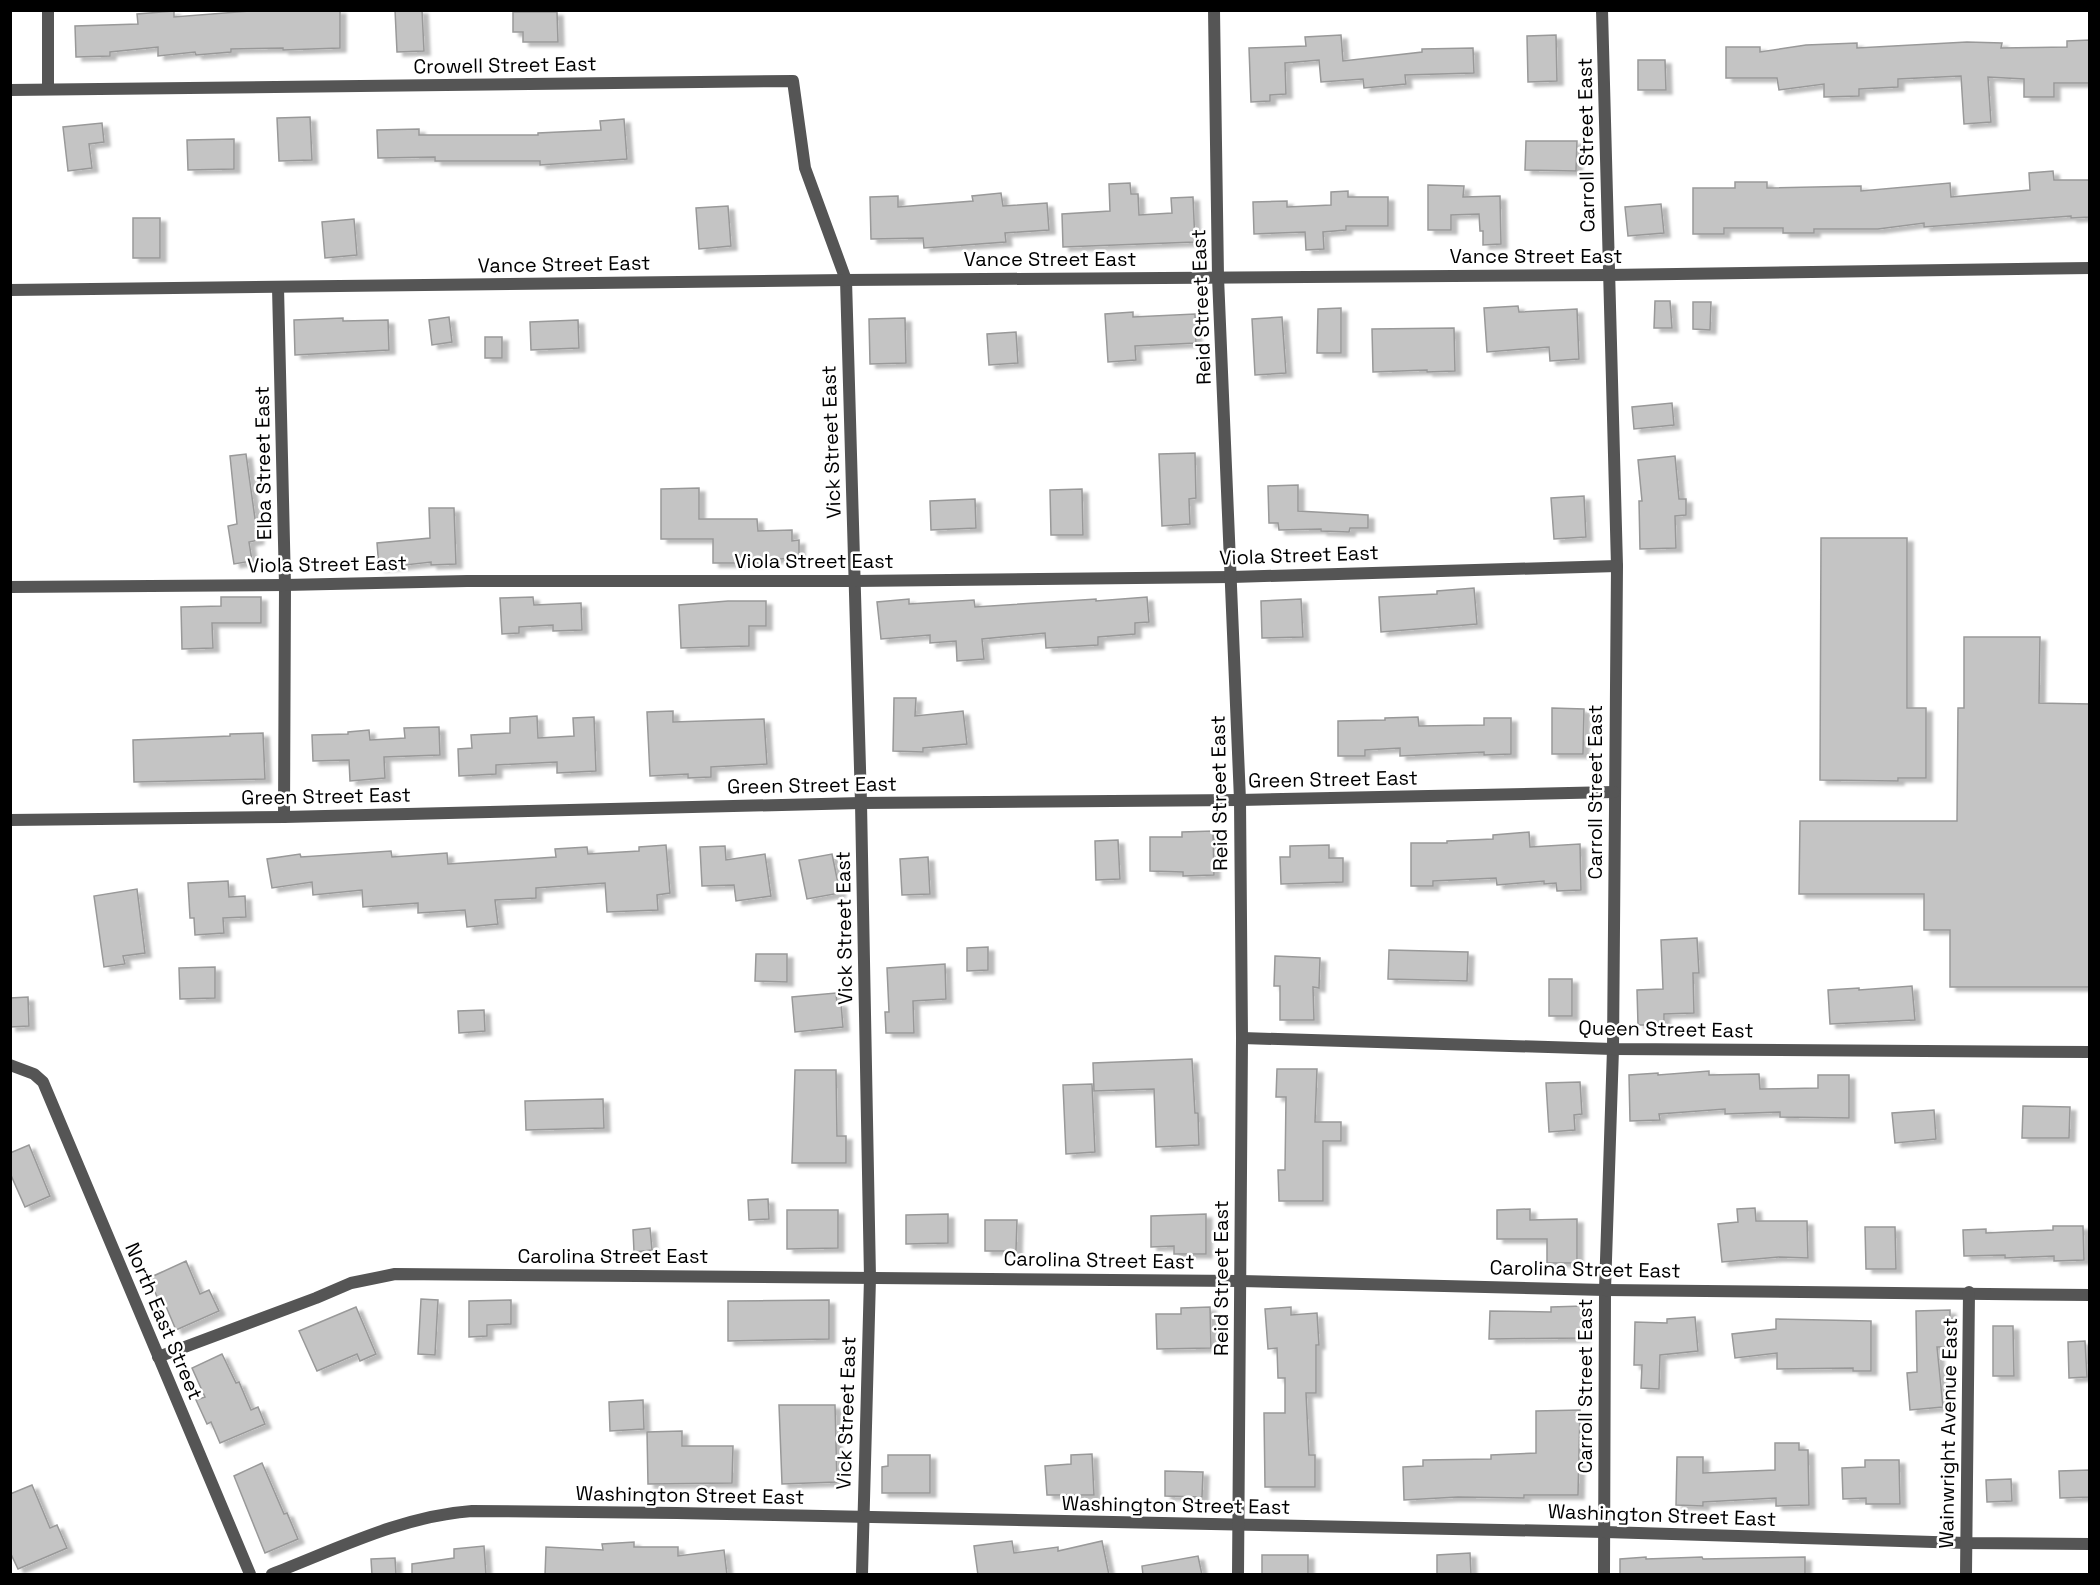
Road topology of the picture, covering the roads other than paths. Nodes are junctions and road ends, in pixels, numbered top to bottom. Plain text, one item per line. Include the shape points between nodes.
1 (48, 10) edge
2 (1214, 10) edge
3 (1602, 10) edge
4 (10, 90) edge
5 (48, 90) junction
6 (2090, 268) edge
7 (1608, 276) junction
8 (1218, 277) junction
9 (846, 280) junction
10 (278, 288) junction
11 (10, 291) edge
12 (1617, 566) junction
13 (1232, 577) junction
14 (855, 581) junction
15 (285, 585) junction
16 (10, 587) edge
17 (1614, 792) junction
18 (1240, 800) junction
19 (861, 803) junction
20 (284, 817) junction
21 (10, 819) edge
22 (1242, 1038) junction
23 (1613, 1049) junction
24 (2090, 1052) edge
25 (10, 1065) edge
26 (870, 1278) junction
27 (1241, 1281) junction
28 (1605, 1290) junction
29 (1969, 1292) junction
30 (2090, 1295) edge
31 (158, 1357) junction
32 (863, 1518) junction
33 (1238, 1525) junction
34 (1605, 1532) junction
35 (1966, 1543) junction
36 (2090, 1544) edge
37 (250, 1575) edge
38 (272, 1575) edge
39 (862, 1575) edge
40 (1238, 1575) edge
41 (1604, 1575) edge
42 (1966, 1575) edge

1 - 5 street
2 - 8 street, Reid Street East
3 - 7 street, Carroll Street East
4 - 5 street, Crowell Street East
5 - 9 street, Crowell Street East via 793,81 805,168
6 - 7 street, Vance Street East
7 - 8 street, Vance Street East
7 - 12 street, Carroll Street East
8 - 9 street, Vance Street East
8 - 13 street, Reid Street East
9 - 10 street, Vance Street East
9 - 14 street, Vick Street East
10 - 11 street, Vance Street East
10 - 15 street, Elba Street East
12 - 13 street, Viola Street East
12 - 17 street, Carroll Street East
13 - 14 street, Viola Street East
13 - 18 street, Reid Street East
14 - 15 street, Viola Street East
14 - 19 street, Vick Street East
15 - 16 street, Viola Street East
15 - 20 street, Elba Street East
17 - 18 street, Green Street East
17 - 23 street, Carroll Street East
18 - 19 street, Green Street East
18 - 22 street, Reid Street East
19 - 20 street, Green Street East
19 - 26 street, Vick Street East
20 - 21 street, Green Street East
22 - 23 street, Queen Street East
22 - 27 street, Reid Street East
23 - 24 street, Queen Street East
23 - 28 street, Carroll Street East
25 - 31 street, North East Street via 44,1082
26 - 27 street, Carolina Street East
26 - 31 street, Carolina Street East via 395,1274 351,1283
26 - 32 street, Vick Street East
27 - 28 street, Carolina Street East
27 - 33 street, Reid Street East
28 - 29 street, Carolina Street East
28 - 34 street, Carroll Street East
29 - 30 street, Carolina Street East
29 - 35 street, Wainwright Avenue East
31 - 37 street, North East Street
32 - 33 street, Washington Street East
32 - 38 street, Washington Street East via 449,1513 374,1533
32 - 39 street, Vick Street East
33 - 34 street, Washington Street East
33 - 40 street, Reid Street East
34 - 35 street, Washington Street East
34 - 41 street, Carroll Street East
35 - 36 street, Washington Street East
35 - 42 street, Wainwright Avenue East

